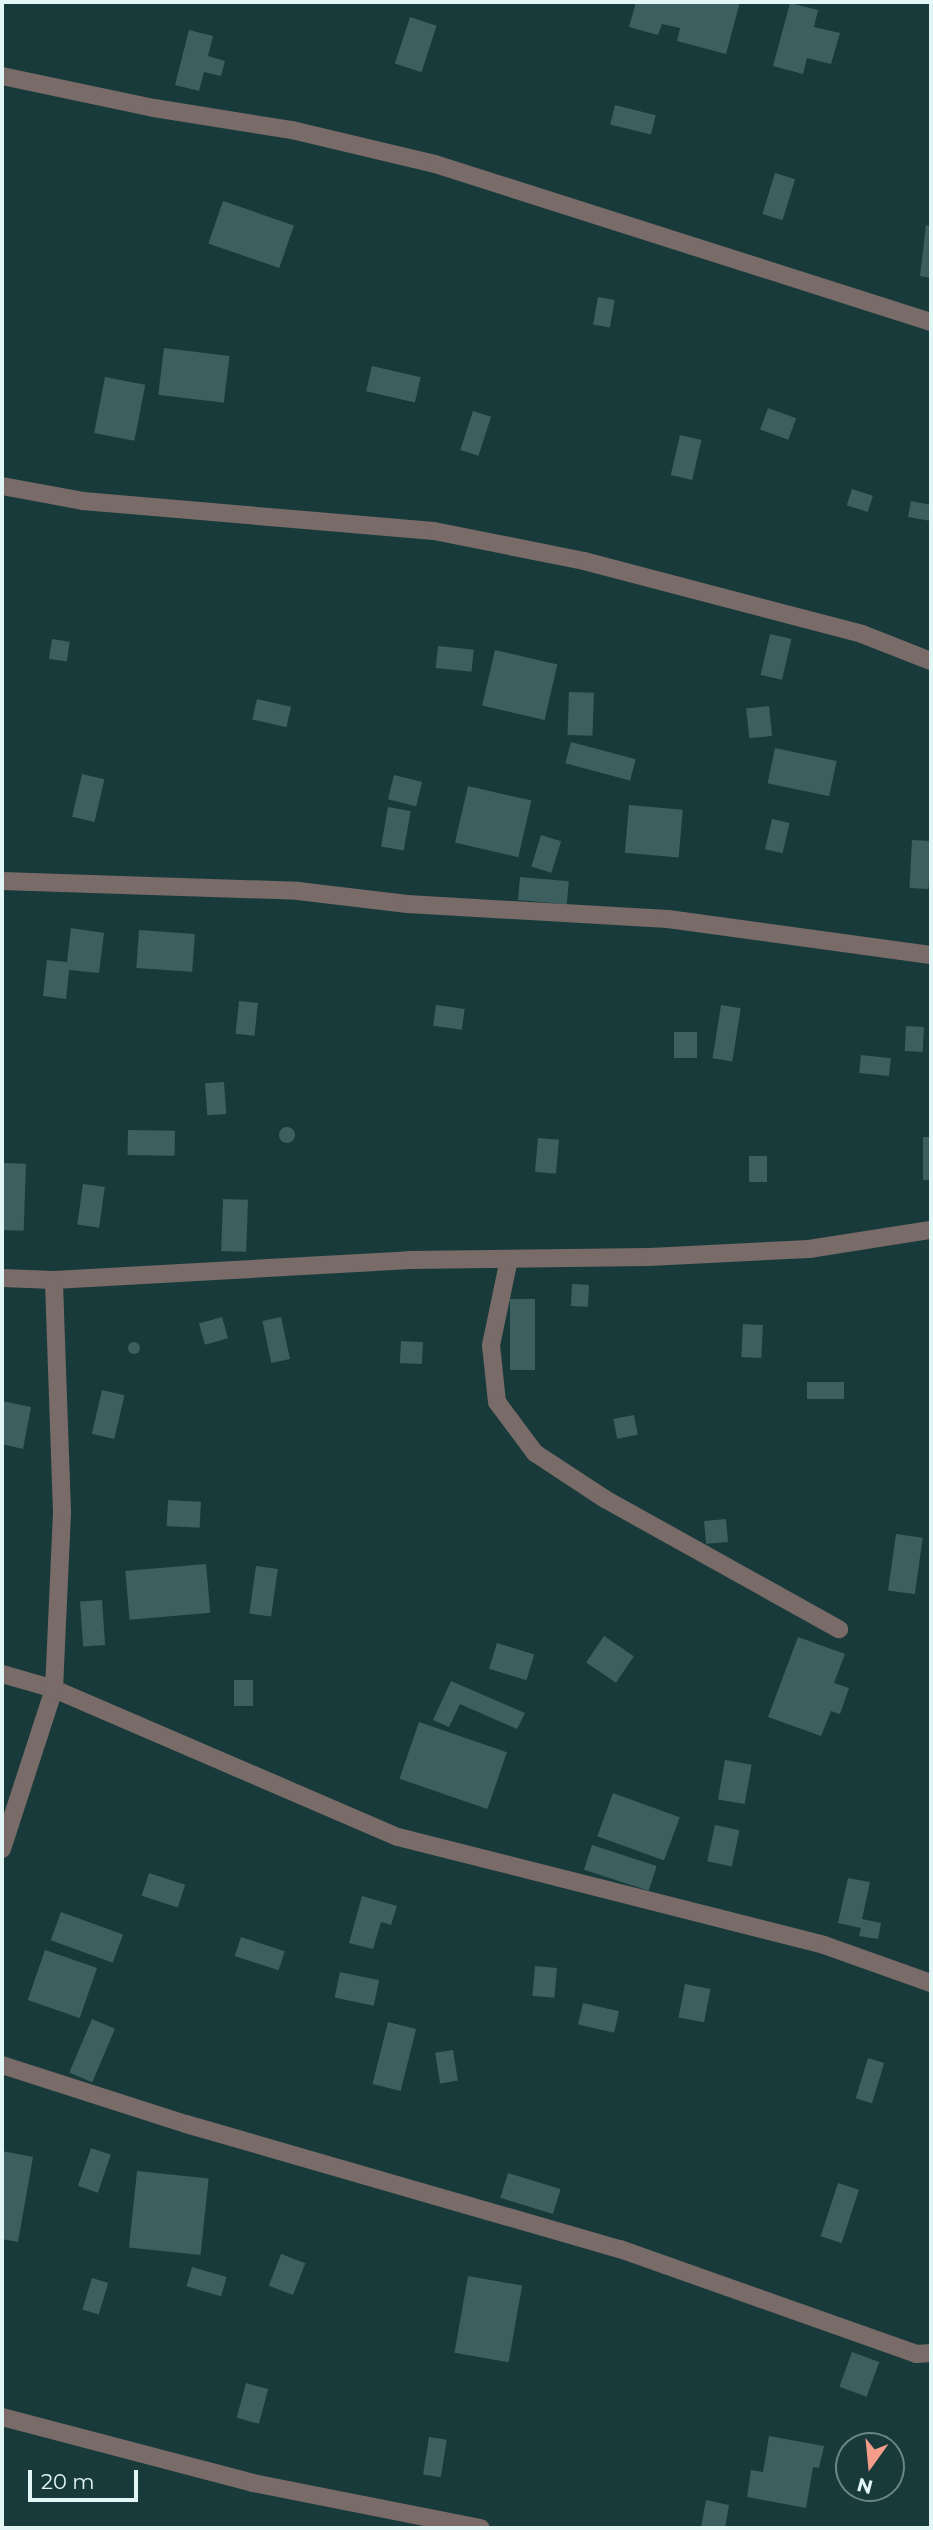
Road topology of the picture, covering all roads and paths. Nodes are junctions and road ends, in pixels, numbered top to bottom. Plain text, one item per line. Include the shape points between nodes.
1 (2, 76) edge
2 (931, 322) edge
3 (2, 486) edge
4 (931, 661) edge
5 (2, 881) edge
6 (931, 955) edge
7 (931, 1230) edge
8 (509, 1259) junction
9 (2, 1278) edge
10 (54, 1280) junction
11 (839, 1629) dead end
12 (2, 1674) edge
13 (54, 1689) junction
14 (2, 1849) edge
15 (931, 1983) edge
16 (2, 2065) edge
17 (931, 2353) edge
18 (2, 2417) edge
19 (481, 2528) edge

1 - 2 street via 154,108 292,130 435,164
3 - 4 street via 83,501 434,531 584,561 850,631
5 - 6 street via 298,891 407,904 668,919
7 - 8 street via 809,1249
8 - 10 street via 409,1259
8 - 11 street via 491,1345 497,1402 535,1453 605,1499
9 - 10 street
10 - 13 street via 62,1512
12 - 13 street
13 - 14 street
13 - 15 street via 398,1837 824,1945
16 - 17 street via 186,2124 620,2249 916,2354
18 - 19 street via 254,2483

